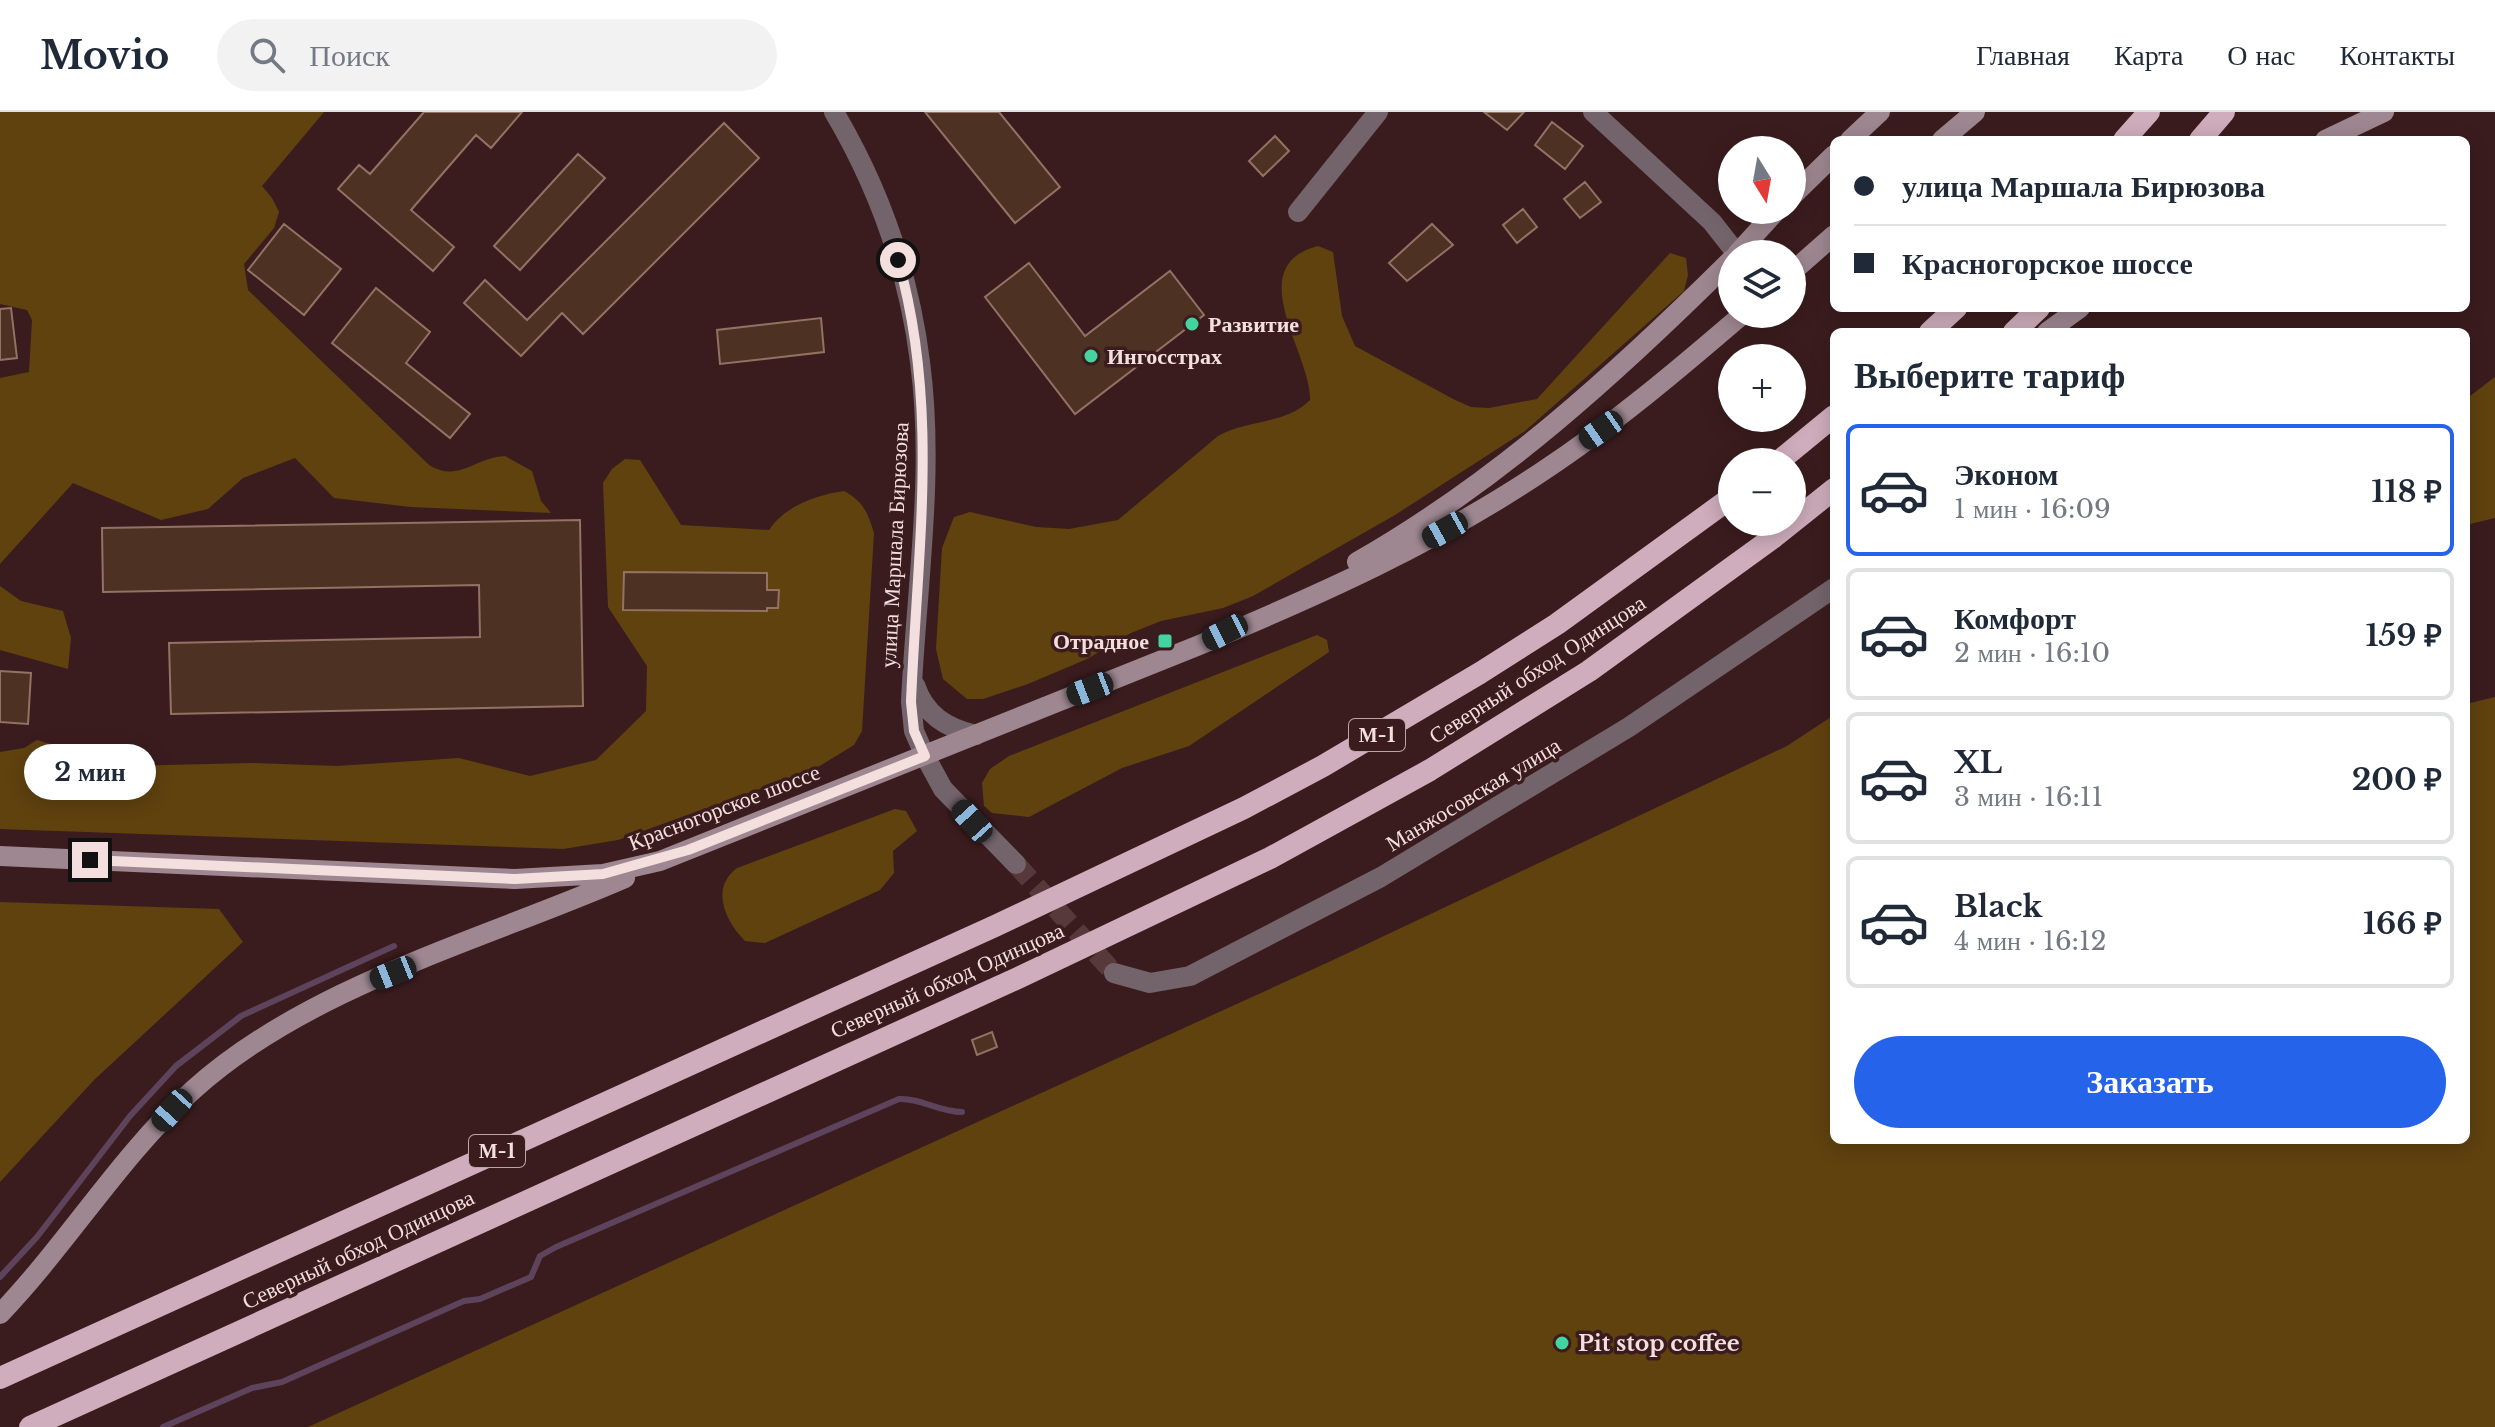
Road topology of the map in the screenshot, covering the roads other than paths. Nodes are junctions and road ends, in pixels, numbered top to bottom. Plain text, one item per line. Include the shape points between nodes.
1 (834, 112) edge
2 (1378, 112) edge
3 (1593, 112) edge
4 (1880, 112) edge
5 (1975, 112) edge
6 (2149, 112) edge
7 (2224, 112) edge
8 (2383, 112) edge
9 (1854, 136) edge
10 (1947, 136) edge
11 (2128, 136) edge
12 (2203, 136) edge
13 (2333, 136) edge
14 (1830, 159) edge
15 (1806, 182) edge
16 (1298, 212) dead end
17 (1764, 224) edge
18 (1830, 239) edge
19 (1726, 240) edge
20 (1750, 240) edge
21 (1806, 260) edge
22 (1718, 273) edge
23 (1952, 312) edge
24 (2035, 312) edge
25 (2074, 312) edge
26 (1726, 328) edge
27 (1934, 328) edge
28 (2018, 328) edge
29 (2052, 328) edge
30 (1830, 419) edge
31 (1795, 448) edge
32 (1830, 492) edge
33 (1718, 507) edge
34 (1830, 591) edge
35 (1197, 646) junction
36 (913, 664) junction
37 (976, 735) junction
38 (925, 756) junction
39 (688, 850) junction
40 (0, 856) edge
41 (1016, 864) tunnel mouth
42 (1114, 973) tunnel mouth
43 (0, 1314) edge
44 (0, 1378) edge
45 (30, 1427) edge

1 - 36 street, улица Маршала Бирюзова via 859,154 892,237 920,364 924,488
2 - 16 street
3 - 19 street
4 - 9 main road
5 - 10 main road
6 - 11 highway
7 - 12 highway
8 - 13 main road
14 - 15 main road
17 - 20 main road
18 - 21 main road
22 - 35 main road via 1612,375 1473,489 1359,560
23 - 27 highway
24 - 28 highway
25 - 29 main road
26 - 35 main road via 1601,430 1484,508 1365,571
30 - 31 highway
32 - 45 highway, Северный обход Одинцова / М-1 via 1576,679 1430,770 1270,858
33 - 44 highway, Северный обход Одинцова / М-1 via 1480,673 1244,808
34 - 42 street, Манжосовская улица via 1629,727 1381,877 1190,976 1150,983
35 - 37 main road, Красногорское шоссе
36 - 37 street via 919,699 928,711 954,730
36 - 38 street, улица Маршала Бирюзова via 914,731
37 - 38 main road, Красногорское шоссе
38 - 39 main road, Красногорское шоссе
38 - 41 street via 943,789
39 - 40 main road, Красногорское шоссе via 603,874 530,879
39 - 43 main road via 345,993 260,1038 172,1110

